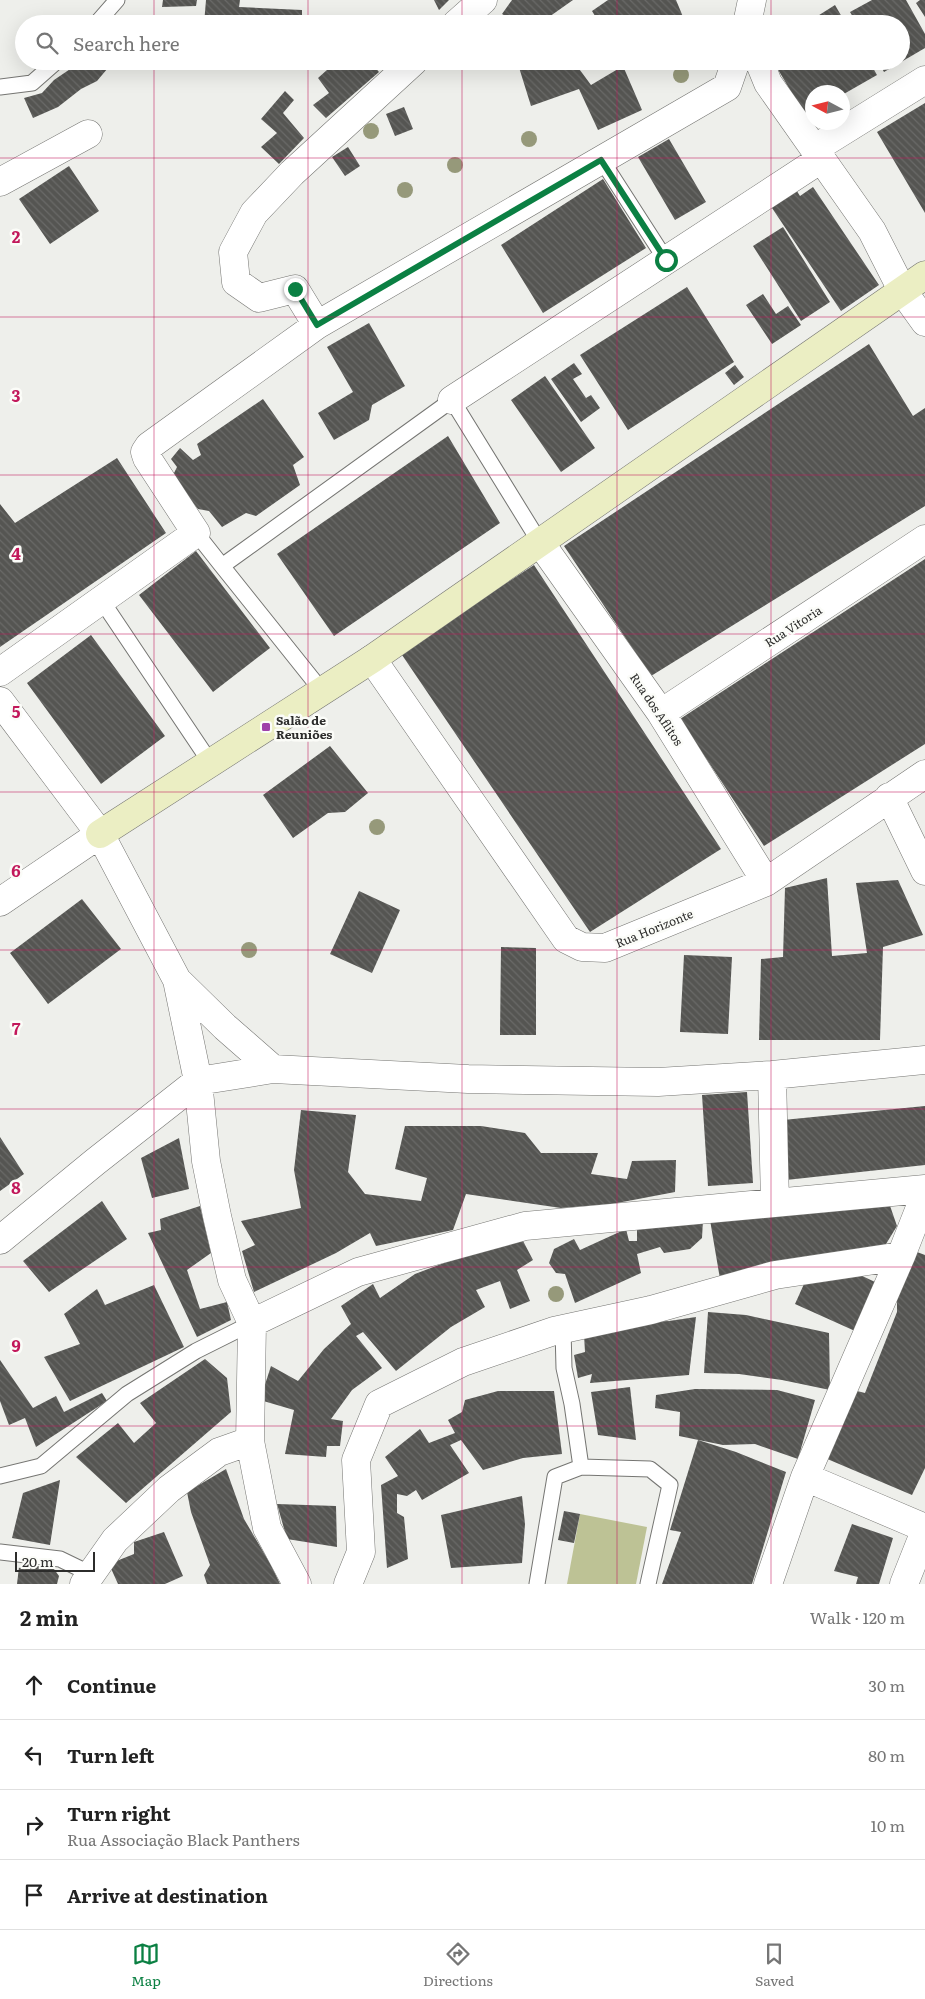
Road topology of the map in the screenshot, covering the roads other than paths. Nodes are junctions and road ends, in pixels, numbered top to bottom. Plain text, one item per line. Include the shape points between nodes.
1 (117, 0) edge
2 (483, 0) edge
3 (752, 0) edge
4 (104, 15) edge
5 (466, 15) edge
6 (749, 15) edge
7 (47, 70) edge
8 (404, 70) edge
9 (733, 70) edge
10 (763, 70) edge
11 (925, 80) edge
12 (0, 87) edge
13 (88, 134) dead end
14 (817, 154) junction
15 (601, 160) junction
16 (0, 182) edge
17 (666, 260) junction
18 (925, 275) edge
19 (902, 290) junction
20 (925, 322) edge
21 (317, 325) junction
22 (452, 400) junction
23 (196, 533) junction
24 (925, 539) edge
25 (539, 541) junction
26 (222, 566) junction
27 (102, 600) junction
28 (372, 659) junction
29 (0, 672) edge
30 (322, 691) junction
31 (0, 701) edge
32 (661, 713) junction
33 (210, 762) junction
34 (925, 774) edge
35 (889, 797) junction
36 (100, 834) junction
37 (925, 870) edge
38 (766, 882) junction
39 (0, 902) edge
40 (177, 980) junction
41 (925, 1060) edge
42 (274, 1069) junction
43 (772, 1075) junction
44 (198, 1081) junction
45 (925, 1189) edge
46 (925, 1195) edge
47 (775, 1203) junction
48 (0, 1240) edge
49 (901, 1256) junction
50 (252, 1323) junction
51 (563, 1329) junction
52 (250, 1441) junction
53 (581, 1467) junction
54 (0, 1476) edge
55 (806, 1477) junction
56 (925, 1530) edge
57 (0, 1552) edge
58 (91, 1581) edge
59 (297, 1584) edge
60 (348, 1584) edge
61 (537, 1584) edge
62 (648, 1584) edge
63 (768, 1584) edge
64 (904, 1584) edge

1 - 4 lane
2 - 5 street
3 - 6 street
7 - 12 lane via 32,83
8 - 21 street via 292,172 254,213 233,252 236,282 259,298 295,289
9 - 15 street via 727,87
10 - 14 street via 768,83
11 - 14 street
13 - 16 street
14 - 17 street
14 - 19 street via 872,231
15 - 17 lane
15 - 21 street
17 - 22 street
18 - 19 street
19 - 20 street
19 - 25 street
21 - 23 street via 145,452
22 - 25 lane
22 - 26 lane
23 - 26 lane
23 - 27 street
24 - 32 street, Rua Vitoria
25 - 28 street
25 - 32 street, Rua dos Aflitos
26 - 30 lane
27 - 29 street
27 - 33 lane
28 - 30 street
28 - 38 street, Rua Horizonte via 566,939 582,947 605,948
30 - 33 street
31 - 36 street
32 - 38 street, Rua dos Aflitos
33 - 36 street
34 - 35 street, Rua Horizonte
35 - 37 street
35 - 38 street, Rua Horizonte
36 - 39 street
36 - 40 street
40 - 42 street
40 - 44 street
41 - 43 street
42 - 43 street via 468,1079 658,1082
42 - 44 street
43 - 47 street
44 - 48 street
44 - 50 street via 206,1161 217,1216 232,1280
45 - 47 street
46 - 49 street
47 - 50 street via 524,1226 358,1272
49 - 51 street via 776,1275 650,1310
49 - 55 street
50 - 52 street
50 - 54 lane via 196,1351 127,1394 41,1466
51 - 53 lane via 564,1368
51 - 60 street via 463,1362 379,1404 356,1460 361,1552
52 - 58 street via 219,1452 169,1489 114,1540
52 - 59 street via 266,1528
53 - 61 lane via 555,1477
53 - 62 lane via 650,1469 670,1484
55 - 56 street
55 - 63 street
56 - 64 street
57 - 58 lane via 60,1559

